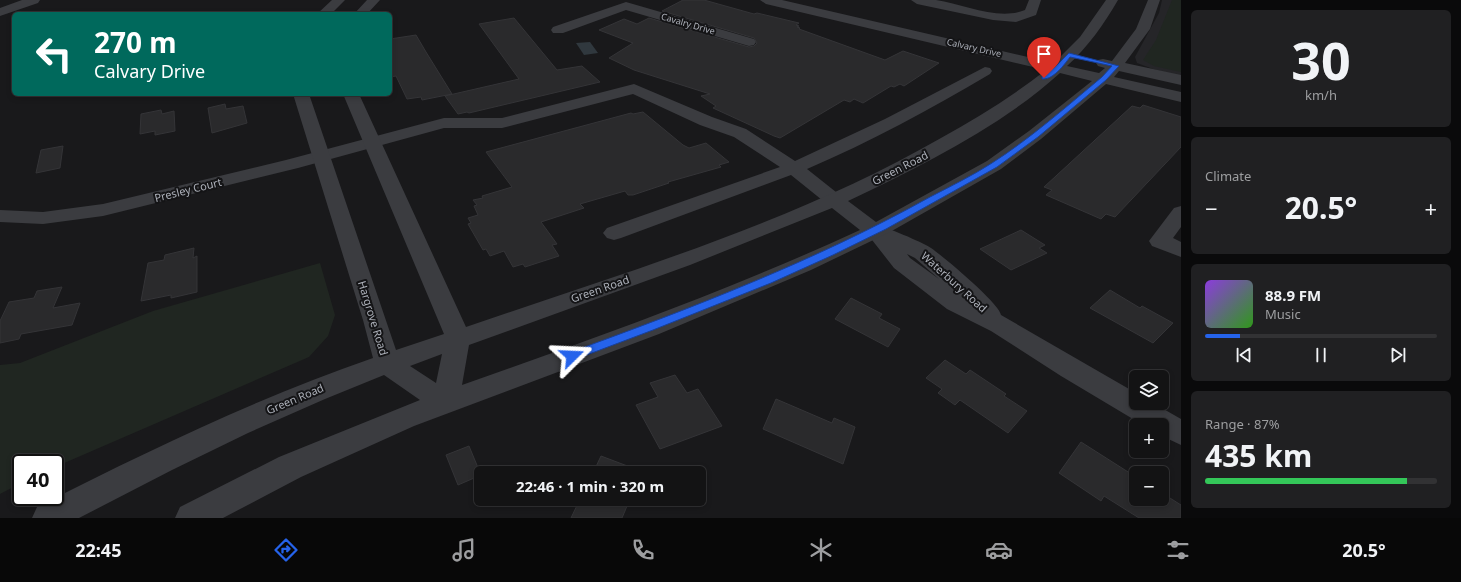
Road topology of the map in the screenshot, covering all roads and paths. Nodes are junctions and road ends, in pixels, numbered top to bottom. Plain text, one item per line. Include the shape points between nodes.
1 (34, 0) edge
2 (339, 0) edge
3 (374, 0) edge
4 (640, 0) edge
5 (766, 0) edge
6 (917, 0) edge
7 (1036, 0) edge
8 (1112, 0) edge
9 (1154, 0) edge
10 (606, 1) dead end
11 (626, 6) junction
12 (3, 8) edge
13 (325, 12) edge
14 (362, 12) edge
15 (558, 30) dead end
16 (749, 42) dead end
17 (1061, 58) junction
18 (985, 71) dead end
19 (1110, 72) junction
20 (1181, 80) edge
21 (302, 96) edge
22 (351, 96) edge
23 (1181, 97) edge
24 (373, 143) junction
25 (322, 156) junction
26 (794, 168) junction
27 (834, 200) junction
28 (1181, 212) edge
29 (0, 216) edge
30 (875, 231) junction
31 (614, 233) dead end
32 (1181, 250) edge
33 (458, 339) junction
34 (387, 364) junction
35 (445, 403) junction
36 (1181, 433) edge
37 (48, 518) edge
38 (191, 518) edge

1 - 12 street
2 - 13 street
3 - 14 street
4 - 11 street
5 - 17 street, Calvary Drive
6 - 7 street via 993,16 1016,18 1031,12
8 - 17 street, Green Road via 1097,25
9 - 19 street via 1142,30
10 - 11 street
11 - 15 street
11 - 16 street, Cavalry Drive
17 - 19 street, Calvary Drive
17 - 27 street, Green Road via 1019,98 952,141
18 - 26 street via 878,129
19 - 20 street, Calvary Drive
19 - 23 street, Calvary Drive
19 - 30 street via 1035,135 994,165
21 - 25 street, Hargrove Road
22 - 24 street
24 - 25 street, Presley Court
24 - 26 street, Presley Court via 444,123 502,123 634,89 706,122 740,133
24 - 33 street
25 - 29 street, Presley Court via 104,210 43,218
25 - 34 street, Hargrove Road
26 - 27 street, Waterbury Road
26 - 31 street
27 - 30 street, Waterbury Road
27 - 33 street, Green Road via 733,242
28 - 32 street via 1160,241
30 - 35 street via 796,268 650,328
30 - 36 street, Waterbury Road via 902,263 949,298 1000,325 1070,370
33 - 34 street, Green Road
33 - 35 street
34 - 35 street, Hargrove Road
34 - 37 street, Green Road via 300,397 186,447
35 - 38 street via 290,467

